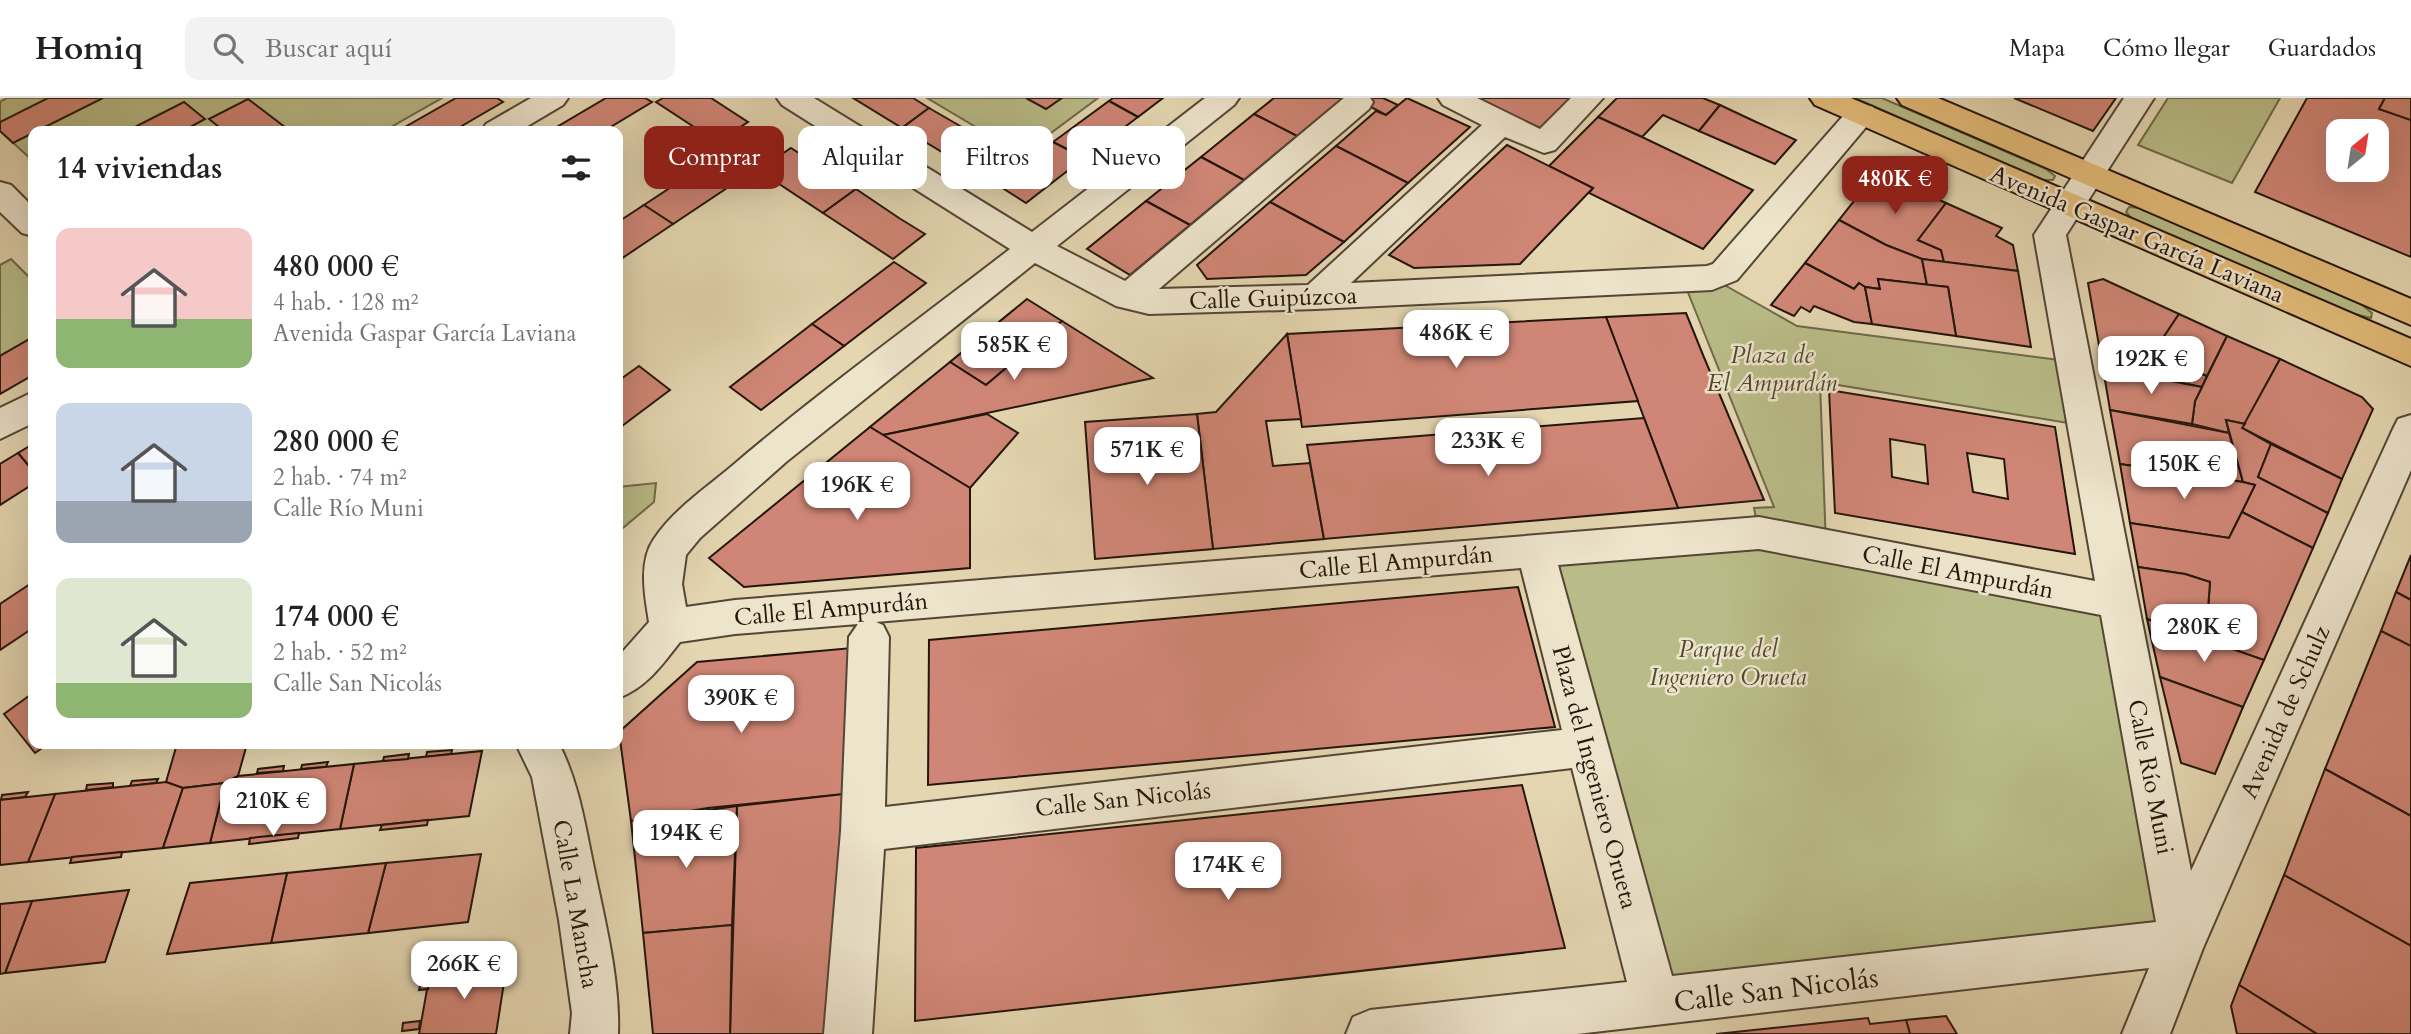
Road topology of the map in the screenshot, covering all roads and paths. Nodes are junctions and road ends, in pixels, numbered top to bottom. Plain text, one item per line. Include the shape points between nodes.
1 (553, 98) edge
2 (792, 98) edge
3 (1224, 98) edge
4 (1588, 98) edge
5 (1825, 98) edge
6 (1912, 98) edge
7 (2139, 98) edge
8 (1459, 101) edge
9 (1358, 102) dead end
10 (1862, 114) junction
11 (1502, 123) junction
12 (505, 126) edge
13 (2088, 174) junction
14 (0, 193) edge
15 (2069, 205) junction
16 (28, 220) edge
17 (1033, 248) junction
18 (1128, 297) junction
19 (1316, 297) junction
20 (2411, 313) edge
21 (2411, 353) edge
22 (28, 408) edge
23 (0, 425) edge
24 (2411, 429) edge
25 (1535, 550) junction
26 (2119, 602) junction
27 (669, 627) junction
28 (869, 636) dead end
29 (623, 676) edge
30 (1586, 747) junction
31 (550, 754) edge
32 (863, 831) junction
33 (2182, 942) junction
34 (1656, 1003) junction
35 (2158, 1021) edge
36 (1584, 1022) edge
37 (594, 1034) edge
38 (848, 1034) edge
39 (1370, 1034) edge

1 - 12 street
2 - 17 street, Calle Guipúzcoa
3 - 17 street
4 - 11 street via 1544,143
5 - 10 main road, Avenida Gaspar García Laviana
6 - 13 main road, Avenida Gaspar García Laviana
7 - 13 street, Calle Río Muni
8 - 11 street
9 - 18 street
10 - 15 main road, Avenida Gaspar García Laviana
10 - 19 street, Calle Guipúzcoa via 1725,272 1712,278
11 - 19 street
13 - 15 street, Calle Río Muni
13 - 20 main road, Avenida Gaspar García Laviana
14 - 16 street
15 - 21 main road, Avenida Gaspar García Laviana
15 - 26 street, Calle Río Muni via 2050,235
17 - 18 street, Calle Guipúzcoa
17 - 27 street via 773,452 687,527 667,550 663,584
18 - 19 street, Calle Guipúzcoa via 1149,302
22 - 23 street
24 - 33 street, Avenida de Schulz
25 - 26 street, Calle El Ampurdán via 1759,533
25 - 27 street, Calle El Ampurdán via 735,617
25 - 30 street, Plaza del Ingeniero Orueta
26 - 33 street, Calle Río Muni
27 - 29 street
28 - 32 street
30 - 32 street, Calle San Nicolás
30 - 34 street, Plaza del Ingeniero Orueta
31 - 37 street, Calle La Mancha via 582,920
32 - 38 street
33 - 34 street, Calle San Nicolás
33 - 35 street, Avenida de Schulz
34 - 36 street, Calle San Nicolás
36 - 39 street, Calle San Nicolás

